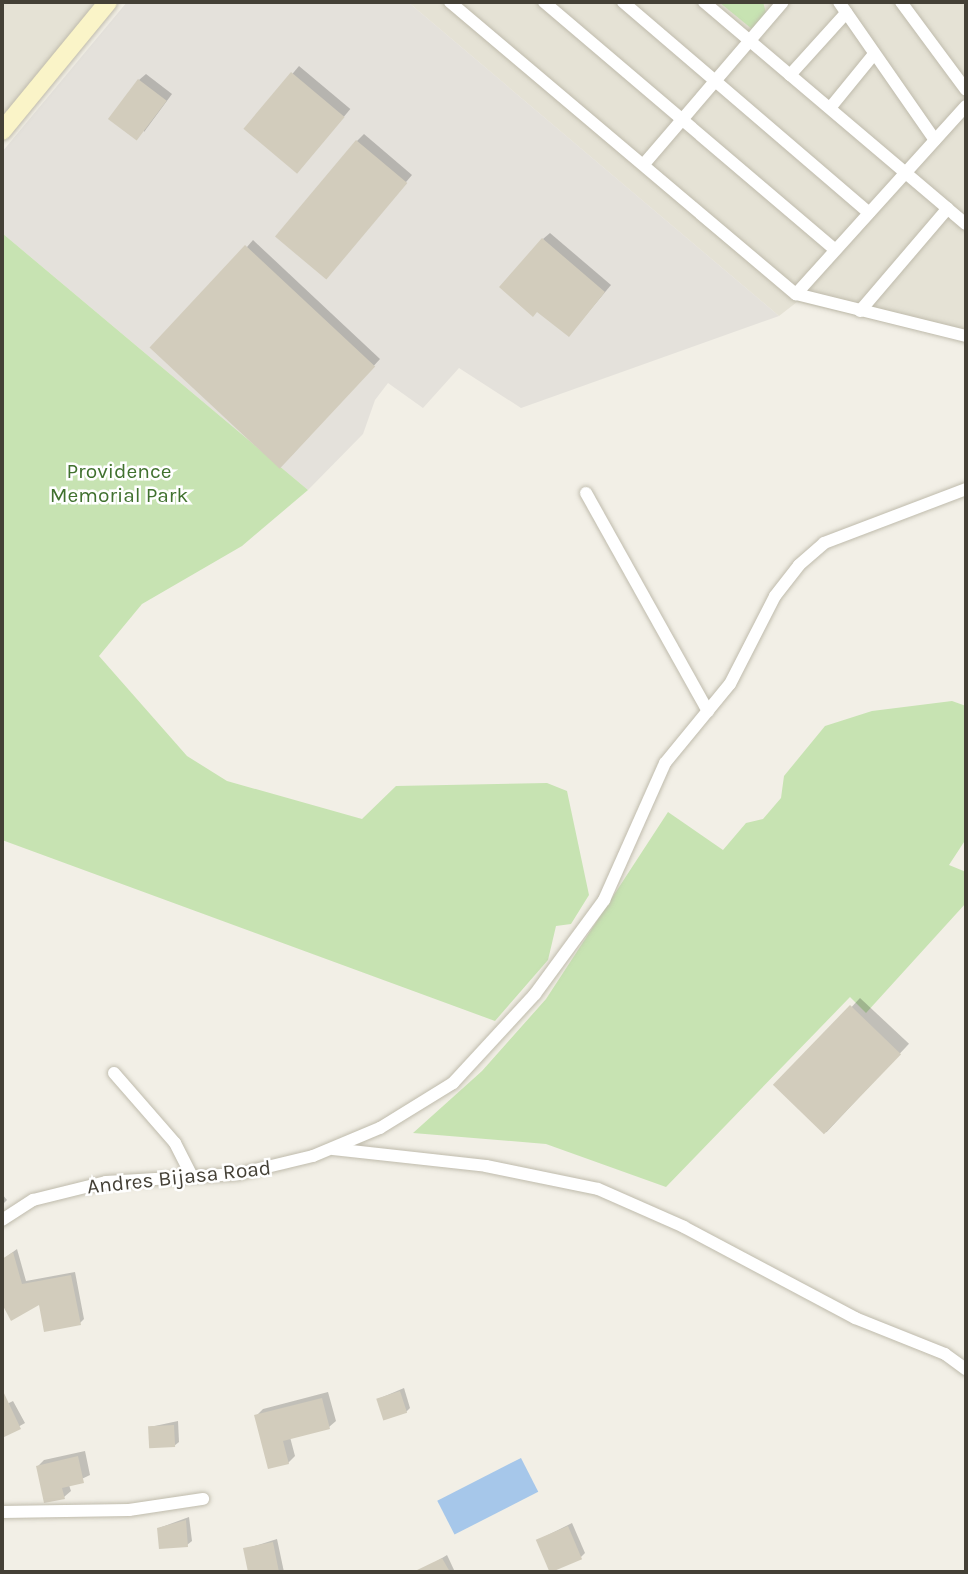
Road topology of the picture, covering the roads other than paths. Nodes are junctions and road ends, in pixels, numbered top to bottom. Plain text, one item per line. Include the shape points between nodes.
1 (108, 2) edge
2 (450, 2) edge
3 (544, 2) edge
4 (623, 2) edge
5 (704, 2) edge
6 (783, 2) edge
7 (901, 2) edge
8 (843, 7) edge
9 (771, 8) edge
10 (751, 41) junction
11 (874, 54) junction
12 (790, 75) junction
13 (716, 80) junction
14 (966, 90) edge
15 (966, 106) edge
16 (830, 108) junction
17 (683, 119) junction
18 (2, 131) edge
19 (935, 140) junction
20 (644, 164) junction
21 (905, 172) junction
22 (948, 208) junction
23 (869, 212) junction
24 (966, 224) edge
25 (835, 250) junction
26 (796, 294) junction
27 (860, 311) junction
28 (966, 336) edge
29 (966, 489) edge
30 (586, 493) dead end
31 (708, 710) junction
32 (114, 1073) dead end
33 (332, 1149) junction
34 (192, 1175) junction
35 (2, 1220) edge
36 (966, 1369) edge
37 (203, 1499) dead end
38 (2, 1512) edge

1 - 18 street
2 - 20 street
3 - 17 street
4 - 13 street
5 - 10 street
6 - 9 street
7 - 14 street
8 - 11 street
8 - 12 street
9 - 10 street
10 - 12 street
10 - 13 street
11 - 16 street
11 - 19 street
12 - 16 street
13 - 17 street
13 - 23 street
15 - 19 street
16 - 21 street
17 - 20 street
17 - 25 street
19 - 21 street
20 - 26 street
21 - 22 street
21 - 23 street
22 - 24 street
22 - 27 street
23 - 25 street
25 - 26 street
26 - 27 street
27 - 28 street
29 - 31 street, Andres Bijasa Road via 824,544 799,565 760,623 746,661
30 - 31 street
31 - 33 street, Andres Bijasa Road via 665,763 614,881 535,994 453,1083 392,1122
32 - 34 street via 175,1143
33 - 34 street, Andres Bijasa Road via 273,1168
33 - 36 street via 486,1166 598,1189 684,1227 855,1318 945,1354
34 - 35 street, Andres Bijasa Road via 106,1182 53,1194
37 - 38 street via 129,1510

